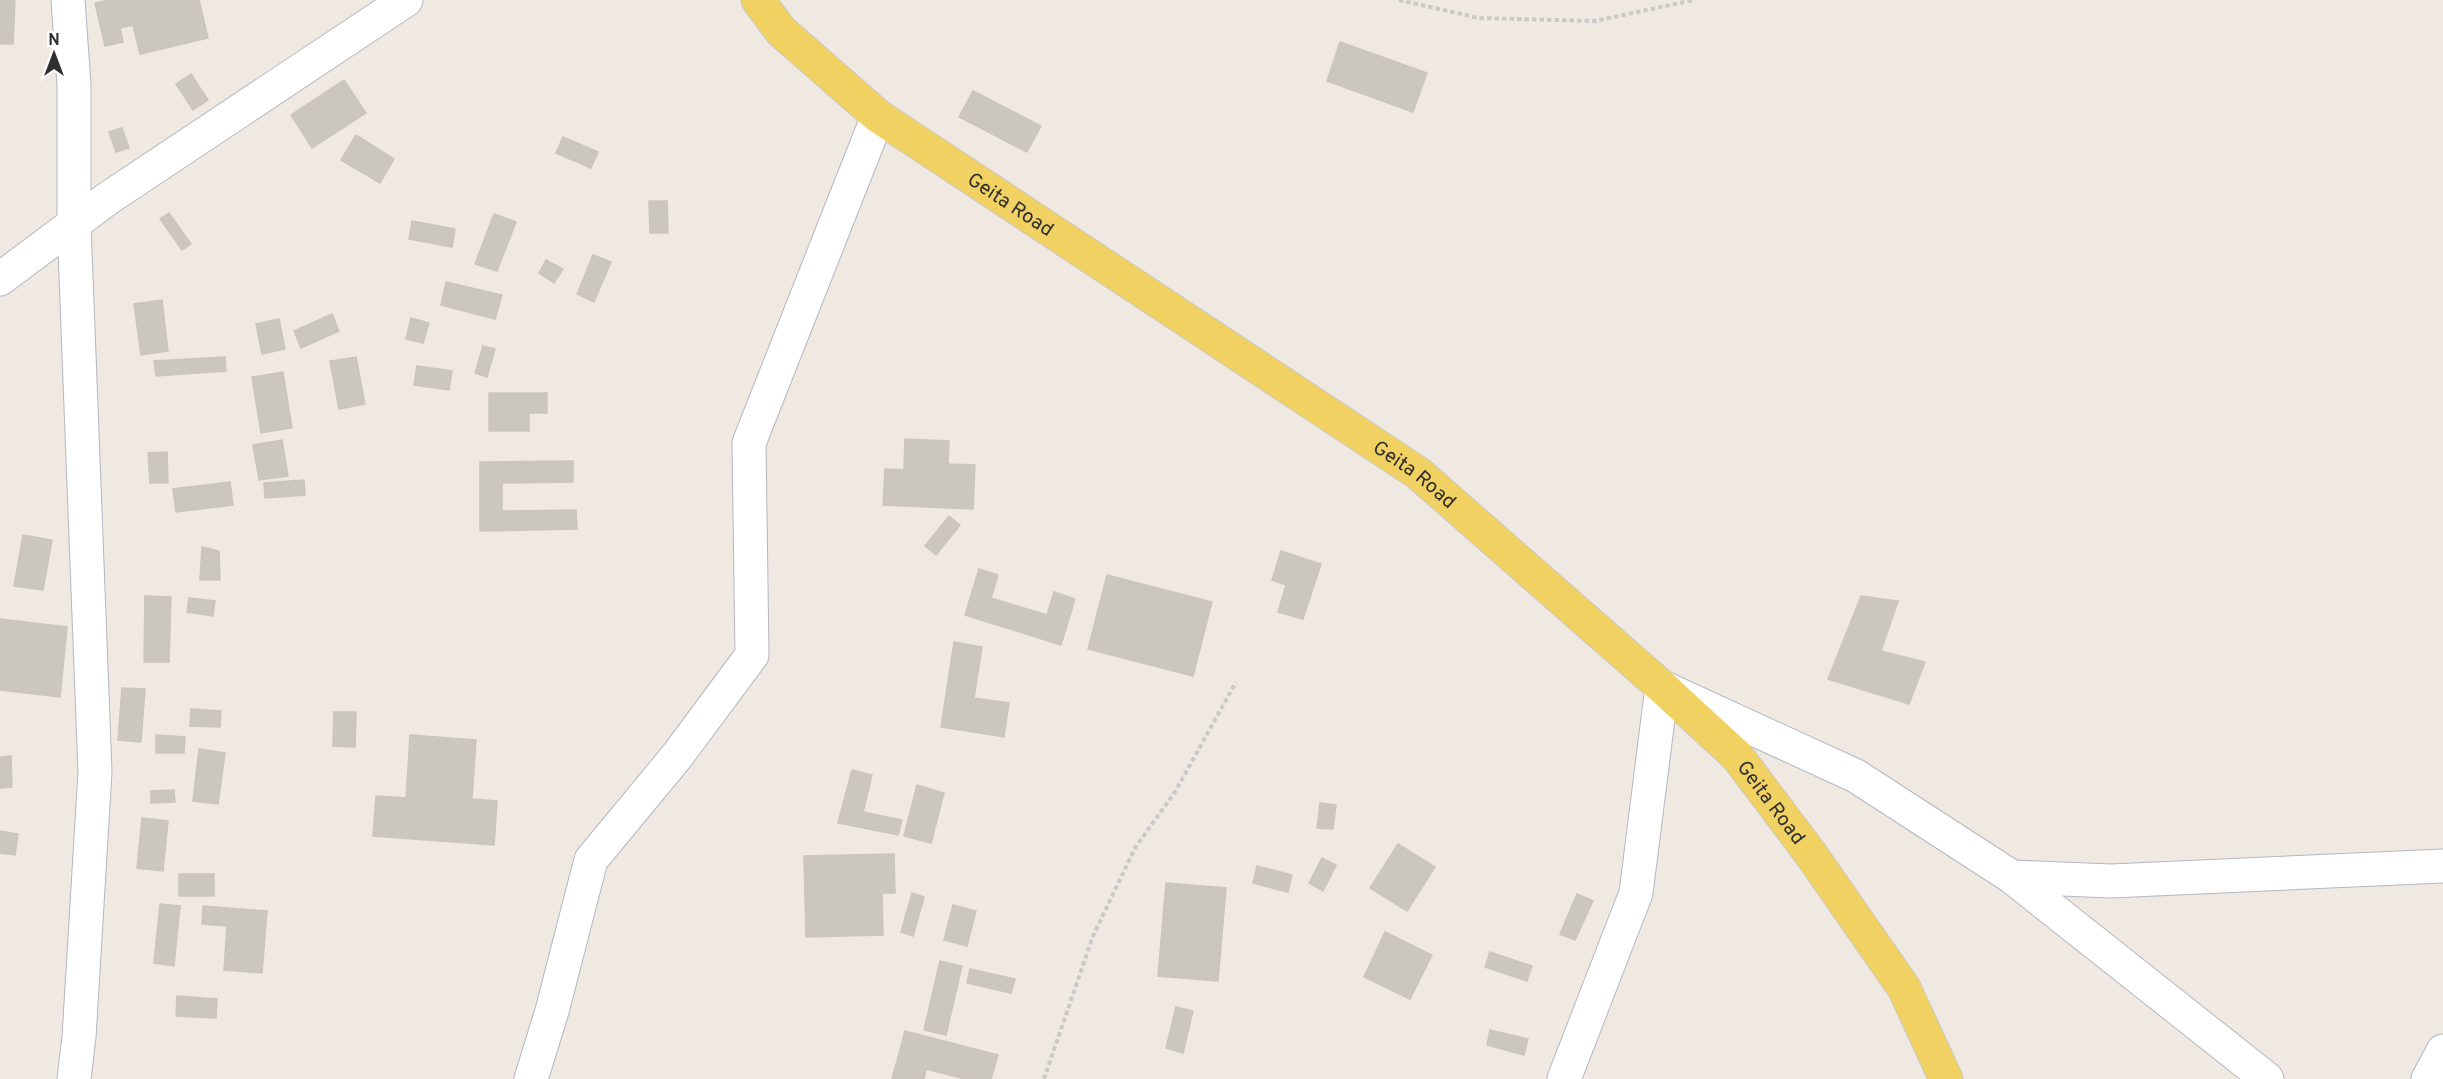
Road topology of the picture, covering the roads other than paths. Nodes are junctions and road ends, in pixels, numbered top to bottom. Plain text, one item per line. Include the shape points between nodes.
1 (68, 0) edge
2 (406, 0) edge
3 (758, 0) edge
4 (878, 116) junction
5 (74, 224) junction
6 (0, 279) edge
7 (1662, 687) junction
8 (2443, 866) edge
9 (2012, 877) junction
10 (2443, 1051) edge
11 (2250, 1073) edge
12 (74, 1079) edge
13 (531, 1079) edge
14 (1564, 1079) edge
15 (1946, 1079) edge
16 (2428, 1079) edge

1 - 5 street via 74,85
2 - 5 street
3 - 4 main road, Geita Road via 781,31
4 - 7 main road, Geita Road via 1418,473
4 - 13 street via 749,443 752,655 677,756 591,860
5 - 6 street
5 - 12 street via 95,772
7 - 9 street via 1856,776
7 - 14 street via 1636,893
7 - 15 main road, Geita Road via 1737,756 1810,853 1904,988
8 - 9 street via 2111,881
9 - 11 street
10 - 16 street

